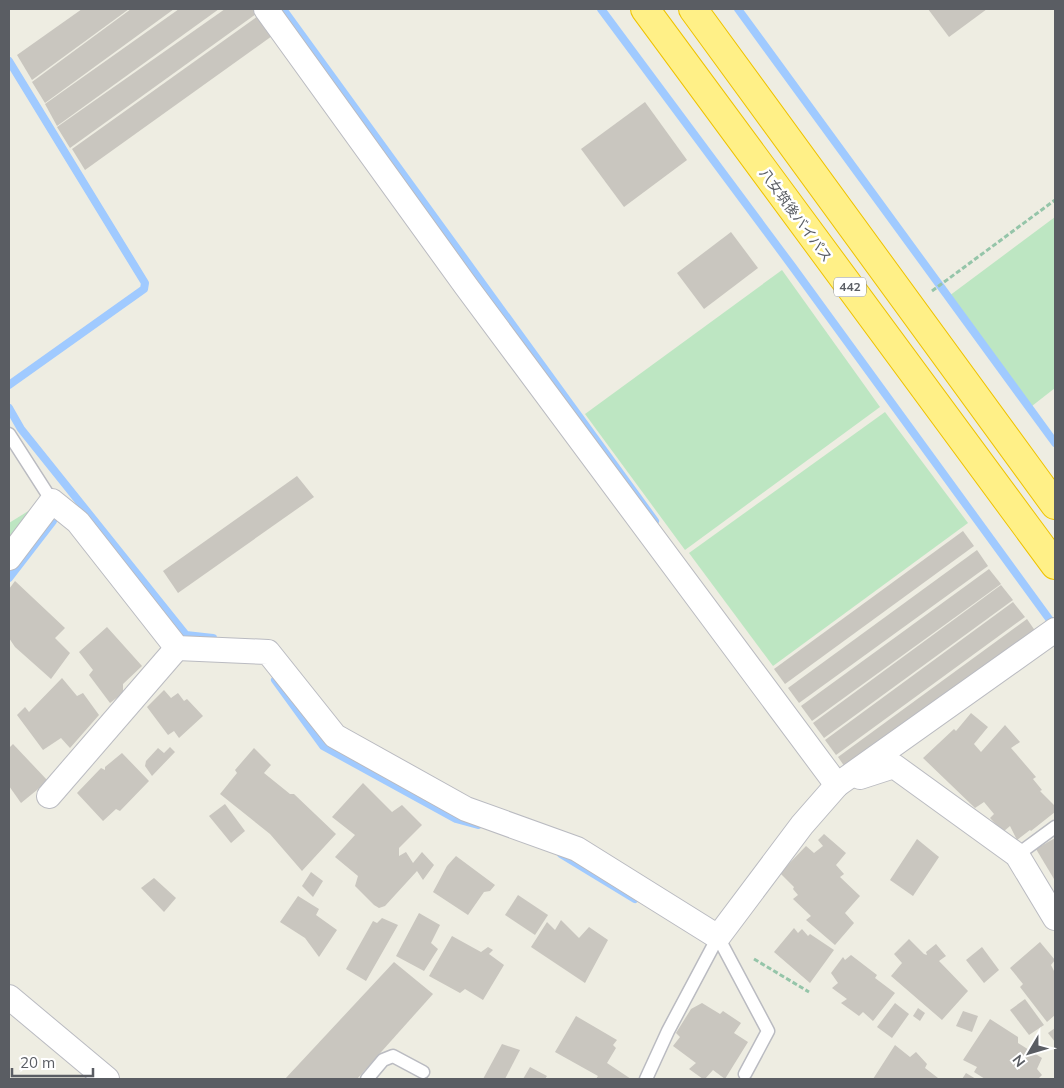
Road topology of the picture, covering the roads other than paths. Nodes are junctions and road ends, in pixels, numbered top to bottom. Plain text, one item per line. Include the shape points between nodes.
1 (266, 9) edge
2 (645, 9) edge
3 (693, 9) edge
4 (9, 434) edge
5 (52, 501) junction
6 (1055, 505) edge
7 (9, 558) edge
8 (1055, 565) edge
9 (1055, 630) edge
10 (177, 648) junction
11 (837, 785) junction
12 (49, 796) dead end
13 (1055, 827) edge
14 (1017, 855) junction
15 (1055, 918) edge
16 (718, 938) junction
17 (9, 997) edge
18 (423, 1072) dead end
19 (745, 1074) dead end
20 (106, 1079) edge
21 (367, 1079) edge
22 (646, 1079) edge

1 - 11 street via 466,286
2 - 8 highway, 八女筑後バイパス / 442
3 - 6 highway, 442
4 - 5 lane
5 - 7 street
5 - 10 street via 78,522
9 - 11 street
10 - 12 street
10 - 16 street via 268,652 335,736 466,809 577,849
11 - 14 street via 894,766
11 - 16 street via 802,825
13 - 14 lane
14 - 15 street
16 - 19 lane via 768,1031
16 - 22 lane
17 - 20 street
18 - 21 lane via 393,1056 383,1060

